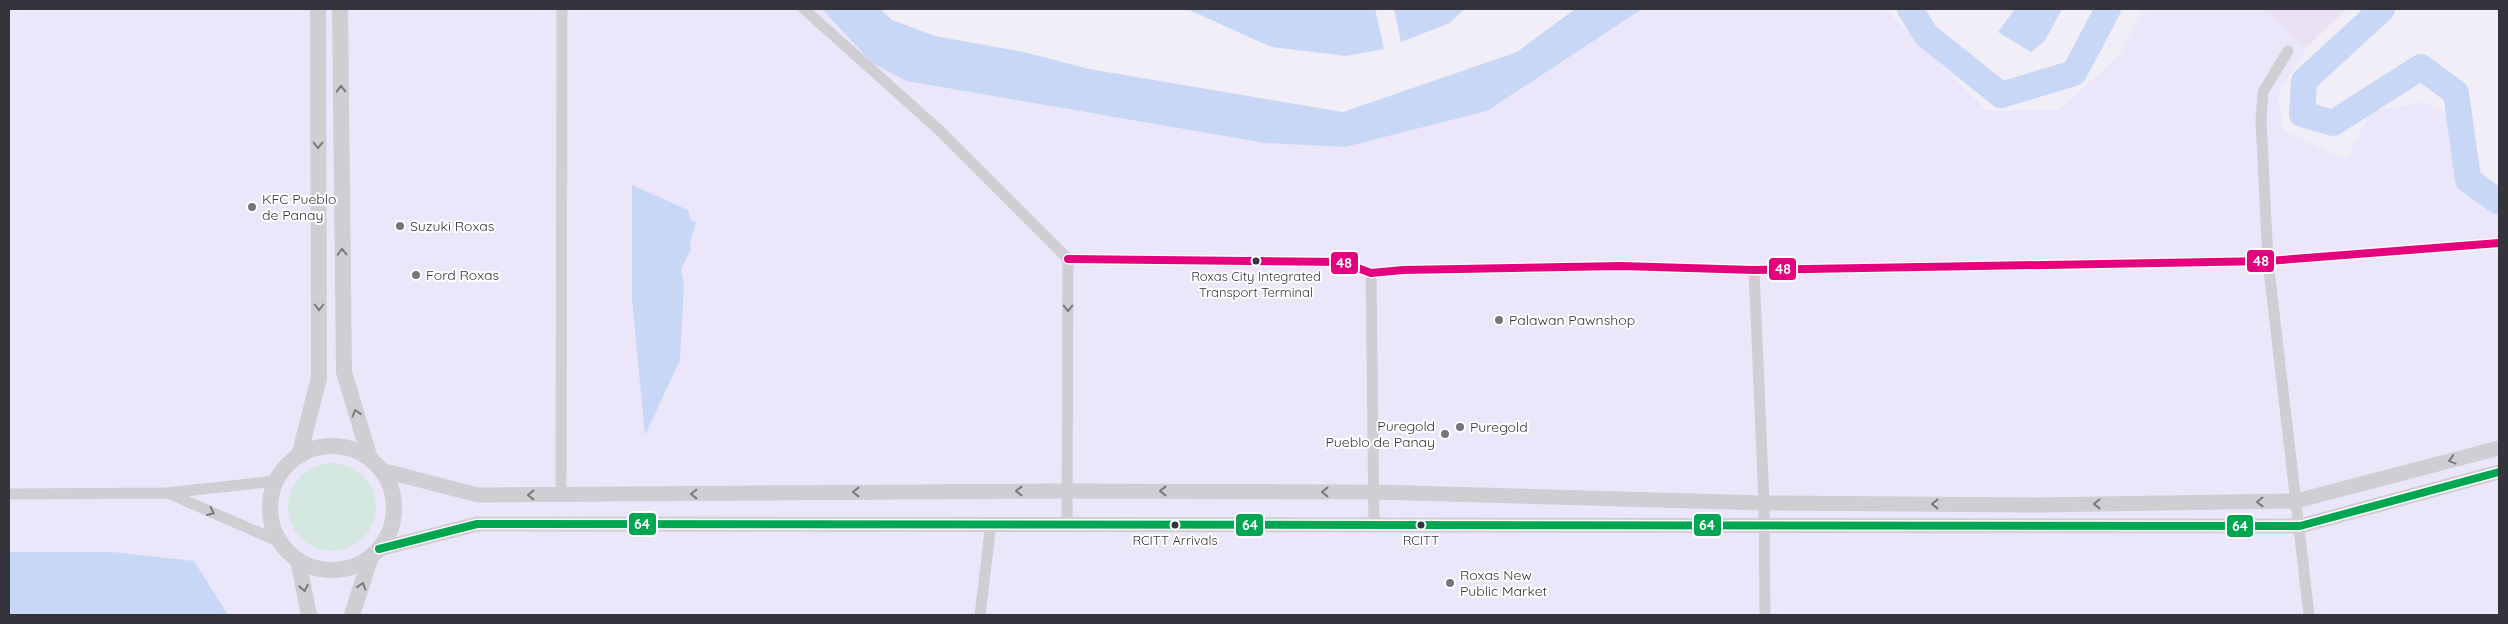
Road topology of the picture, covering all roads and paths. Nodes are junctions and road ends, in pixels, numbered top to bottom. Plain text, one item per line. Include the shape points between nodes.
1 (318, 9) edge
2 (340, 9) edge
3 (562, 9) edge
4 (804, 9) edge
5 (2288, 51) dead end
6 (2499, 243) edge
7 (1068, 259) junction
8 (2268, 261) junction
9 (1754, 270) junction
10 (1371, 273) junction
11 (2499, 448) edge
12 (300, 456) junction
13 (376, 465) junction
14 (2499, 472) edge
15 (276, 481) junction
16 (1067, 491) junction
17 (166, 492) junction
18 (1374, 492) junction
19 (9, 494) edge
20 (561, 495) junction
21 (2296, 501) junction
22 (1764, 503) junction
23 (991, 523) junction
24 (1067, 524) junction
25 (1374, 525) junction
26 (1764, 526) junction
27 (2300, 526) junction
28 (280, 542) junction
29 (375, 553) junction
30 (298, 560) junction
31 (309, 615) edge
32 (352, 615) edge
33 (980, 615) edge
34 (1765, 615) edge
35 (2309, 615) edge

1 -> 12 main road via 319,378
13 -> 2 main road via 344,372
3 - 20 street
4 - 7 street via 938,129
5 - 8 street via 2263,92 2260,120
6 - 8 street
7 - 10 street via 1342,262
7 -> 16 street
8 - 9 street
8 - 21 street
9 - 10 street via 1621,266
9 - 22 street
10 - 18 street
11 -> 21 street
12 - 13 main road via 311,450 336,446 360,452
12 - 15 main road
20 -> 13 street via 478,495
13 - 29 main road via 391,489 394,510 390,531
14 - 27 street
15 - 17 street
15 - 28 main road via 270,510
18 -> 16 street
16 -> 20 street
16 - 24 street
17 - 19 street
17 -> 28 street
18 - 22 street
18 - 25 street
21 -> 22 street
21 - 27 street
22 - 26 street
23 - 24 street
23 - 29 street via 477,524
23 - 33 street
24 - 25 street
25 - 26 street
26 - 27 street
26 - 34 street
27 - 35 street
28 - 30 main road
29 - 30 main road via 354,566 335,570 316,568
32 -> 29 main road
30 -> 31 main road

